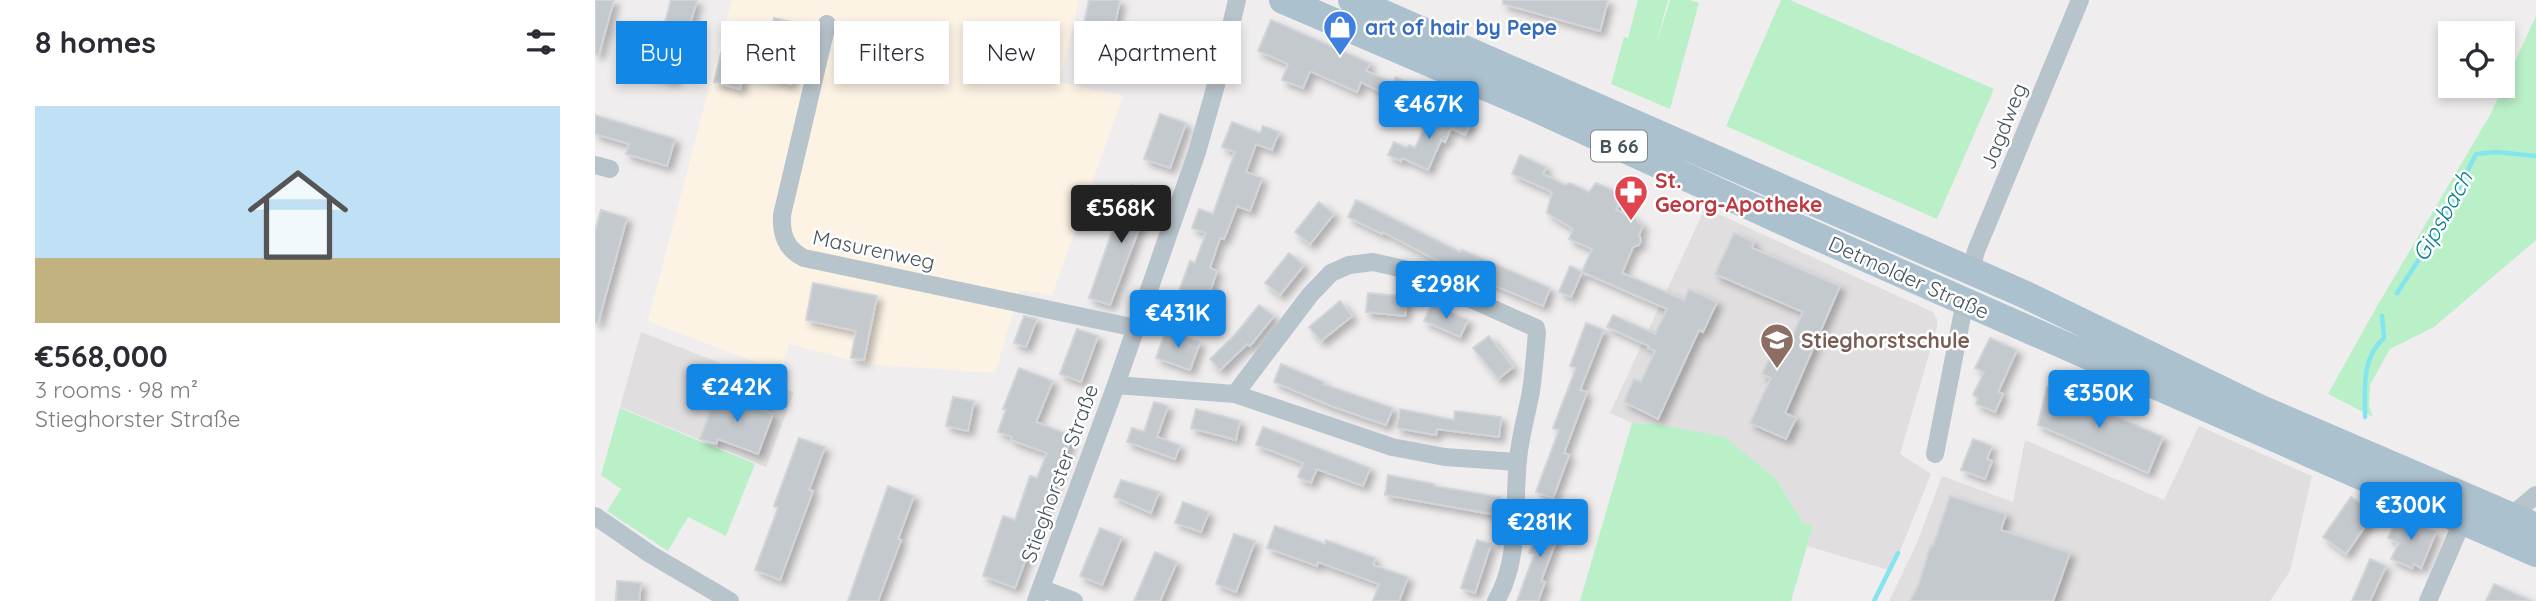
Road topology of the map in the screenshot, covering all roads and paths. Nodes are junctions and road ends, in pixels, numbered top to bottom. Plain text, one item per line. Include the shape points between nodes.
1 (1237, 0) edge
2 (1283, 0) edge
3 (1352, 0) edge
4 (2080, 0) edge
5 (827, 24) dead end
6 (1971, 270) junction
7 (1965, 301) junction
8 (1136, 328) junction
9 (1116, 385) junction
10 (1235, 394) junction
11 (1935, 454) dead end
12 (1517, 462) junction
13 (2536, 495) edge
14 (595, 516) edge
15 (2462, 520) junction
16 (2523, 522) edge
17 (2536, 553) edge
18 (1039, 594) edge
19 (730, 601) edge
20 (1074, 601) edge
21 (1496, 601) edge
22 (2428, 601) edge

1 - 8 street, Stieghorster Straße via 1197,152
2 - 7 main road, Detmolder Straße / B 66
3 - 6 main road, Detmolder Straße / B 66
4 - 6 street, Jagdweg
5 - 8 street, Masurenweg via 782,215 786,244 794,253
6 - 7 main road
6 - 16 main road, Detmolder Straße / B 66 via 2261,409
7 - 11 street
7 - 15 main road, Detmolder Straße / B 66
8 - 9 street, Stieghorster Straße
9 - 10 street
9 - 18 street, Stieghorster Straße
10 - 12 street via 1392,447 1445,457
10 - 12 street via 1331,273 1373,262 1403,269 1536,328 1531,393
12 - 21 street via 1512,553
13 - 16 street
14 - 19 street
15 - 17 main road, Detmolder Straße / B 66
15 - 22 street
18 - 20 street

